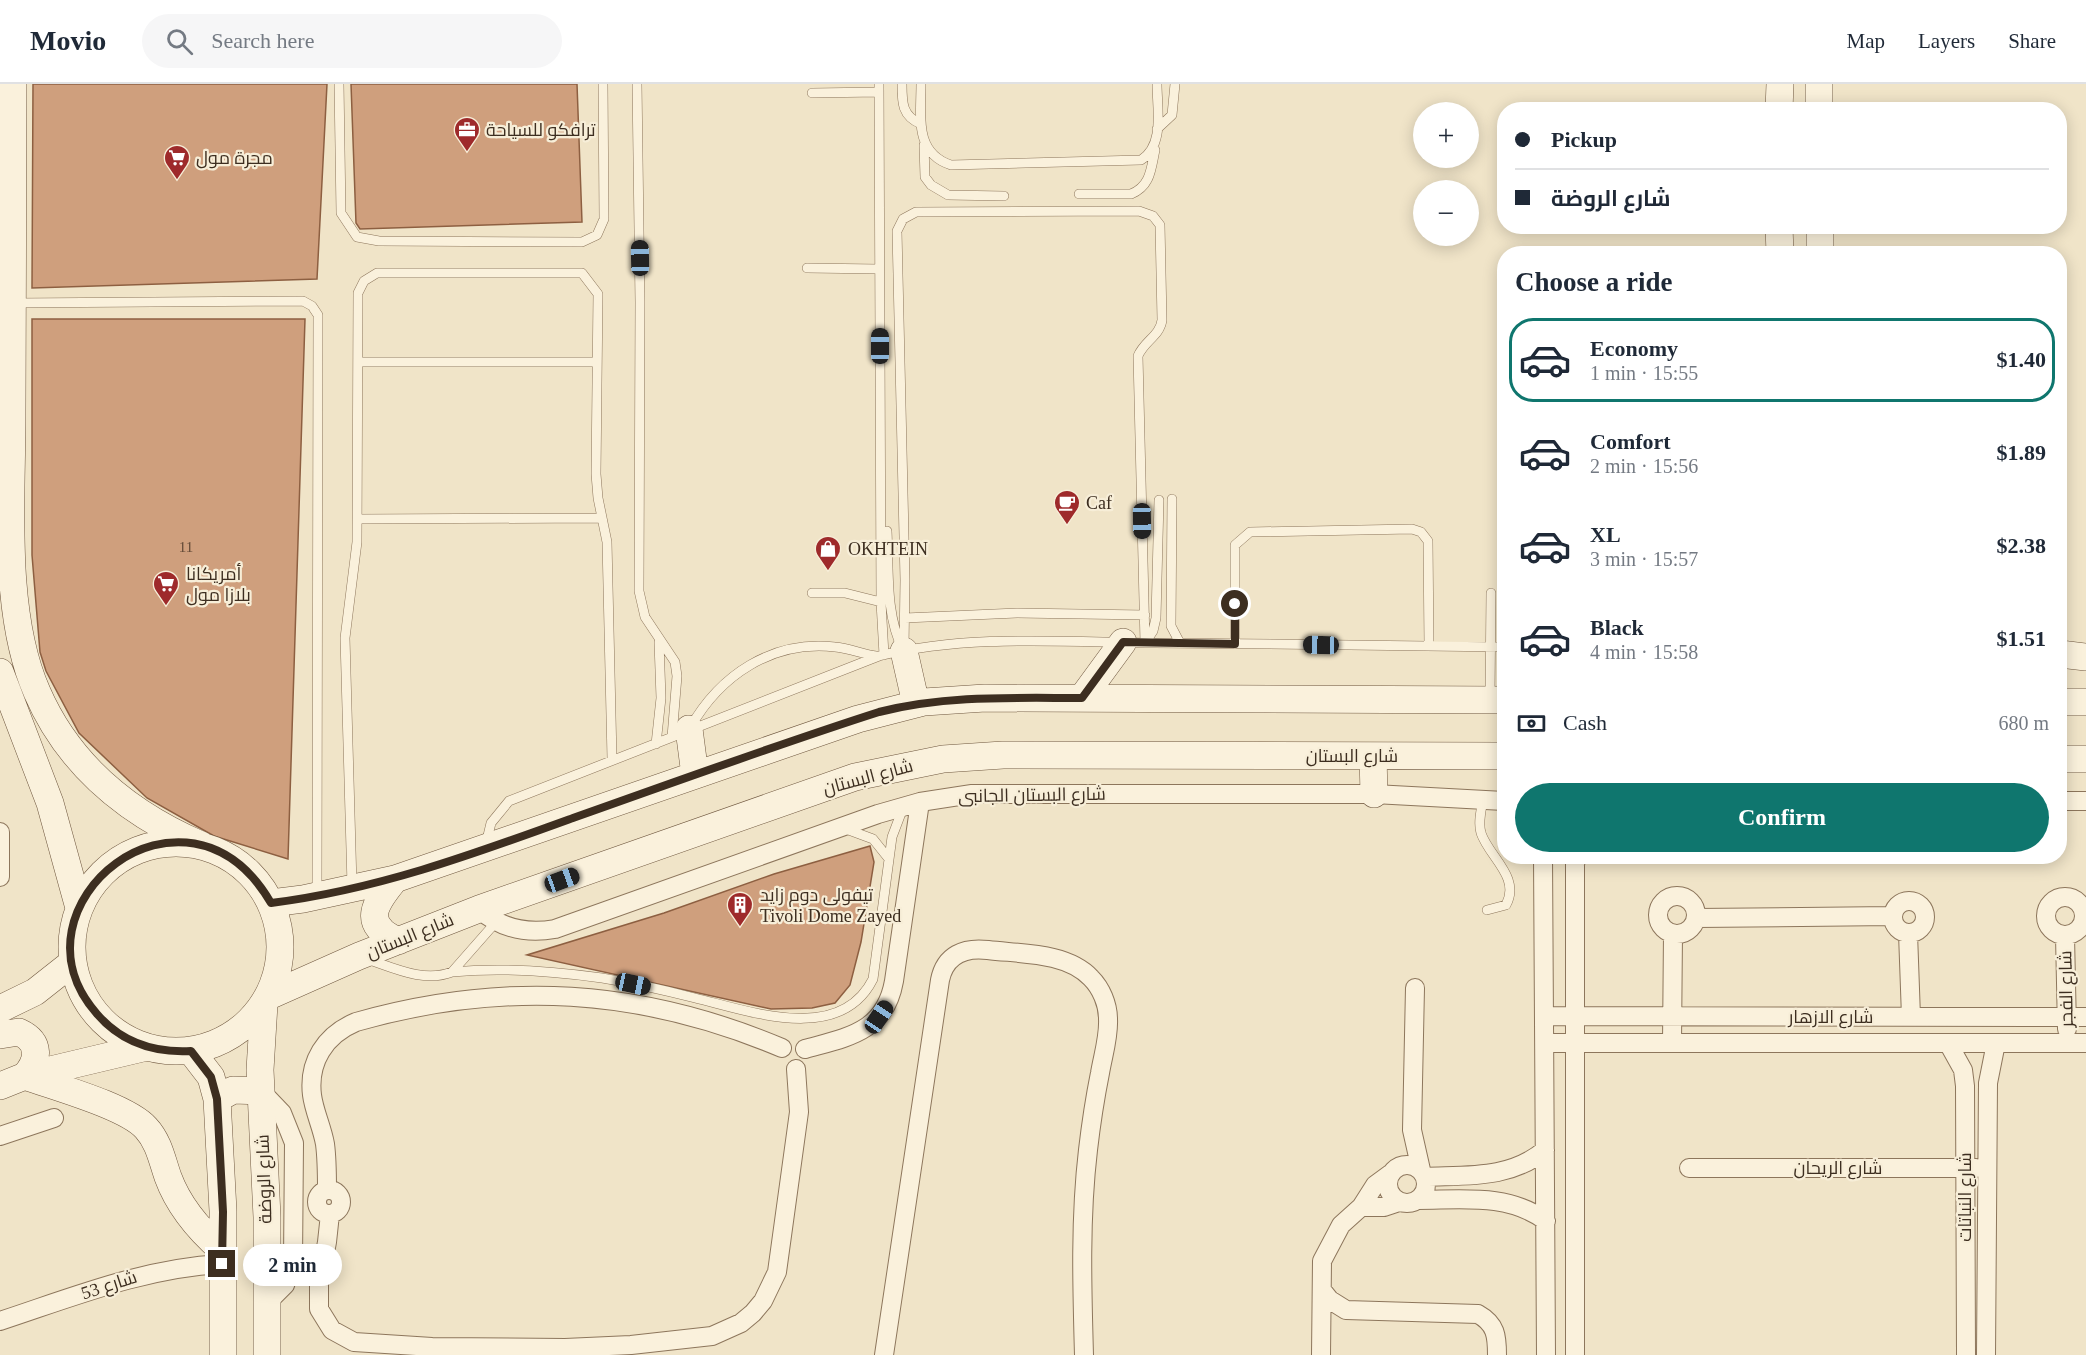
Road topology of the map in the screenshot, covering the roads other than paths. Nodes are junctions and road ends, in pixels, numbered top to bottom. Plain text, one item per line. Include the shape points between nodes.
1 (13, 84) edge
2 (339, 84) edge
3 (603, 84) edge
4 (637, 84) edge
5 (902, 84) edge
6 (921, 84) edge
7 (1157, 84) edge
8 (1175, 84) edge
9 (1780, 84) edge
10 (1819, 84) edge
11 (879, 88) edge
12 (812, 93) dead end
13 (1779, 102) edge
14 (1819, 102) edge
15 (921, 124) junction
16 (1157, 129) junction
17 (924, 144) junction
18 (1155, 146) junction
19 (1079, 194) dead end
20 (1004, 196) dead end
21 (807, 268) dead end
22 (879, 269) junction
23 (13, 303) junction
24 (358, 362) junction
25 (597, 362) junction
26 (1172, 499) dead end
27 (1159, 500) dead end
28 (601, 518) junction
29 (357, 519) junction
30 (887, 531) dead end
31 (812, 593) dead end
32 (1491, 593) dead end
33 (881, 602) junction
34 (1145, 615) junction
35 (904, 618) junction
36 (659, 640) junction
37 (1134, 642) junction
38 (1180, 643) junction
39 (1235, 644) junction
40 (1429, 646) junction
41 (1491, 647) junction
42 (1497, 647) edge
43 (889, 654) junction
44 (2067, 655) edge
45 (2086, 657) edge
46 (2, 689) edge
47 (1082, 698) junction
48 (1497, 700) edge
49 (2067, 702) edge
50 (2086, 702) edge
51 (916, 704) junction
52 (680, 733) junction
53 (656, 744) junction
54 (1373, 756) junction
55 (1497, 756) edge
56 (612, 759) junction
57 (2067, 759) edge
58 (2086, 759) edge
59 (695, 775) junction
60 (1374, 794) junction
61 (1483, 800) junction
62 (1497, 801) edge
63 (2067, 801) edge
64 (2086, 801) edge
65 (912, 804) junction
66 (838, 828) junction
67 (0, 832) edge
68 (201, 846) junction
69 (485, 850) junction
70 (889, 859) junction
71 (1497, 860) edge
72 (1500, 864) edge
73 (1543, 864) edge
74 (1577, 864) edge
75 (0, 877) edge
76 (395, 879) junction
77 (352, 889) junction
78 (317, 897) junction
79 (271, 903) junction
80 (79, 908) junction
81 (1487, 910) dead end
82 (488, 915) junction
83 (1893, 916) junction
84 (1696, 918) junction
85 (2085, 920) edge
86 (1908, 933) junction
87 (1673, 934) junction
88 (2065, 936) junction
89 (398, 941) junction
90 (359, 956) junction
91 (73, 962) junction
92 (452, 972) junction
93 (1415, 988) dead end
94 (267, 1000) junction
95 (0, 1009) edge
96 (1545, 1016) junction
97 (1575, 1017) junction
98 (1673, 1017) junction
99 (1911, 1017) junction
100 (2067, 1017) junction
101 (2086, 1017) edge
102 (0, 1035) edge
103 (2067, 1042) junction
104 (2086, 1042) edge
105 (1545, 1043) junction
106 (1575, 1043) junction
107 (1672, 1043) junction
108 (1948, 1043) junction
109 (1996, 1043) junction
110 (147, 1047) junction
111 (782, 1048) junction
112 (805, 1049) junction
113 (191, 1051) junction
114 (796, 1069) junction
115 (25, 1076) junction
116 (0, 1086) edge
117 (261, 1091) junction
118 (217, 1099) junction
119 (54, 1118) dead end
120 (1412, 1130) junction
121 (0, 1136) edge
122 (1545, 1150) junction
123 (1689, 1168) dead end
124 (1965, 1168) junction
125 (1988, 1168) junction
126 (1391, 1172) junction
127 (1423, 1173) junction
128 (324, 1191) junction
129 (294, 1192) junction
130 (1418, 1200) junction
131 (1399, 1202) junction
132 (1361, 1207) junction
133 (294, 1213) junction
134 (327, 1213) junction
135 (1546, 1221) junction
136 (222, 1257) junction
137 (1322, 1290) junction
138 (266, 1304) junction
139 (1346, 1310) junction
140 (0, 1321) edge
141 (1321, 1334) junction
142 (223, 1355) edge
143 (267, 1355) edge
144 (884, 1355) edge
145 (1084, 1355) edge
146 (1321, 1355) edge
147 (1497, 1355) edge
148 (1546, 1355) edge
149 (1575, 1355) edge
150 (1966, 1355) edge
151 (1986, 1355) edge

1 - 23 street
2 - 3 lane via 339,202 346,223 357,237 379,241 582,242 597,235 603,219
4 - 36 lane via 639,591 645,617
5 - 15 lane via 906,113
6 - 15 lane
7 - 16 lane
8 - 16 lane via 1172,115
9 - 13 street
10 - 14 street
11 - 12 lane
11 - 22 lane
15 - 17 lane
16 - 18 lane
17 - 18 lane via 939,161 951,165 1131,162 1150,155
17 - 20 lane via 925,177 940,192
18 - 19 lane via 1150,176 1139,191
21 - 22 lane
22 - 33 lane
23 - 68 street via 12,537 19,637 27,665 50,718 94,776 139,813
23 - 78 lane via 303,301 318,315
24 - 25 lane
24 - 25 lane via 358,293 364,281 377,273 582,273 598,294
24 - 29 lane
25 - 28 lane via 596,474
26 - 38 lane via 1170,626
27 - 37 lane via 1156,618 1153,631
28 - 29 lane
28 - 56 lane via 608,542
29 - 77 lane via 345,638
30 - 43 lane via 893,626
31 - 33 lane via 837,592
32 - 41 lane
33 - 43 lane
34 - 35 lane via 1017,613
34 - 35 lane via 1138,356 1159,331 1162,320 1160,225 1153,216 1139,211 916,212 903,219 897,231
34 - 37 lane
35 - 43 lane
36 - 52 lane via 670,652 677,676
36 - 53 lane via 662,680
37 - 38 lane
37 - 43 lane via 977,642
37 - 47 street
38 - 39 lane
39 - 40 lane
39 - 40 lane via 1235,544 1244,535 1412,530 1421,532 1428,541
40 - 41 lane
41 - 42 lane
41 - 48 lane
43 - 51 street
43 - 52 lane
43 - 52 lane via 808,645 779,651 727,679
44 - 45 street
46 - 80 street via 50,803
47 - 48 street
47 - 51 street via 966,698
49 - 50 street
51 - 59 street via 858,719
52 - 53 lane
52 - 59 street
53 - 56 lane
54 - 55 street, شارع البستان
54 - 60 street
54 - 82 street, شارع البستان via 1003,755 913,764 855,777
56 - 69 lane via 509,801 491,823
57 - 58 street
59 - 69 street
60 - 61 street, شارع البستان الجانبى
60 - 65 street, شارع البستان الجانبى via 998,793
61 - 62 street, شارع البستان الجانبى
61 - 71 lane via 1480,832
63 - 64 street
65 - 66 street, شارع البستان الجانبى
65 - 70 lane via 895,826
65 - 112 street via 894,981 887,1006 859,1032
66 - 70 lane via 873,839
66 - 82 street, شارع البستان الجانبى via 555,929 531,932
67 - 75 street
68 - 79 street via 243,867
68 - 80 street via 164,843 128,853 99,876
69 - 76 street
70 - 92 lane via 873,979 857,1002 831,1014 770,1016 644,986 567,974 518,970
72 - 81 lane via 1511,888 1506,904
73 - 96 street
74 - 97 street
76 - 77 street
76 - 89 street via 375,907 374,918 378,928
77 - 78 street
78 - 79 street
79 - 94 street via 281,950
80 - 91 street via 73,928
82 - 89 street, شارع البستان
82 - 92 lane
83 - 84 street
83 - 86 street via 1900,930
83 - 86 street via 1904,902 1914,901 1922,906 1924,924 1918,931
84 - 87 street via 1692,927
84 - 87 street via 1690,900 1681,896 1663,902 1658,911 1659,921
85 - 88 street via 2074,934
85 - 88 street via 2078,901 2058,898 2049,905 2048,925
86 - 99 street
87 - 98 street
88 - 100 street, شارع الفجر
89 - 90 street, شارع البستان
90 - 92 lane via 418,975 442,976
90 - 94 street, شارع البستان
91 - 95 street via 51,982
91 - 110 street via 92,1009 117,1033
93 - 120 street
94 - 113 street via 253,1018 225,1040
94 - 117 street, شارع الروضة
96 - 97 street, شارع الازهار
96 - 105 street
97 - 98 street, شارع الازهار
97 - 106 street
98 - 99 street, شارع الازهار
98 - 107 street
99 - 100 street, شارع الازهار
100 - 101 street, شارع الازهار
100 - 103 street, شارع الفجر
102 - 115 street via 19,1032 32,1040 36,1047 35,1062
103 - 104 street, شارع الازهار
103 - 109 street, شارع الازهار
105 - 106 street, شارع الازهار
105 - 122 street
106 - 107 street, شارع الازهار
106 - 149 street
107 - 108 street, شارع الازهار
108 - 109 street, شارع الازهار
108 - 124 street, شارع النباتات via 1963,1070
109 - 125 street, شارع النباتات via 1988,1083
110 - 113 street
110 - 115 street
111 - 112 street via 793,1042
111 - 114 street via 781,1061
111 - 128 street via 687,1014 577,996 454,1000 356,1022 329,1038 314,1066 312,1097 325,1145
112 - 114 street via 805,1062
113 - 118 street via 211,1077
114 - 134 street via 799,1112 777,1272 753,1313 712,1336 565,1348 354,1342 332,1330 319,1309
115 - 116 street
115 - 136 street via 134,1117 156,1141 168,1178 190,1218
117 - 118 street via 233,1090
117 - 129 street via 282,1113 292,1133
117 - 138 street, شارع الروضة via 267,1217
118 - 136 street
119 - 121 street
120 - 126 street via 1399,1149
120 - 127 street
122 - 127 street via 1528,1163 1497,1174
122 - 135 street
123 - 124 street, شارع الريحان
124 - 125 street, شارع الريحان
124 - 150 street, شارع النباتات
125 - 151 street, شارع النباتات
126 - 127 street via 1406,1164
126 - 131 street via 1387,1187
126 - 132 street via 1369,1191
127 - 130 street via 1425,1190
128 - 129 street
128 - 134 street via 336,1193 341,1201 338,1210
129 - 133 street
130 - 131 street
130 - 135 street via 1498,1200 1528,1209
131 - 132 street via 1384,1207
132 - 137 street via 1341,1225 1327,1248 1322,1261
133 - 134 street
133 - 138 street via 290,1273 278,1295
135 - 148 street
136 - 140 street, شارع 53 via 131,1278
136 - 142 street
137 - 139 street
137 - 141 street
138 - 143 street, شارع الروضة
139 - 141 street
139 - 147 street via 1478,1314 1493,1326
141 - 146 street
144 - 145 street via 939,980 952,957 977,949 1067,961 1091,977 1106,1002 1108,1032 1092,1121 1083,1211

